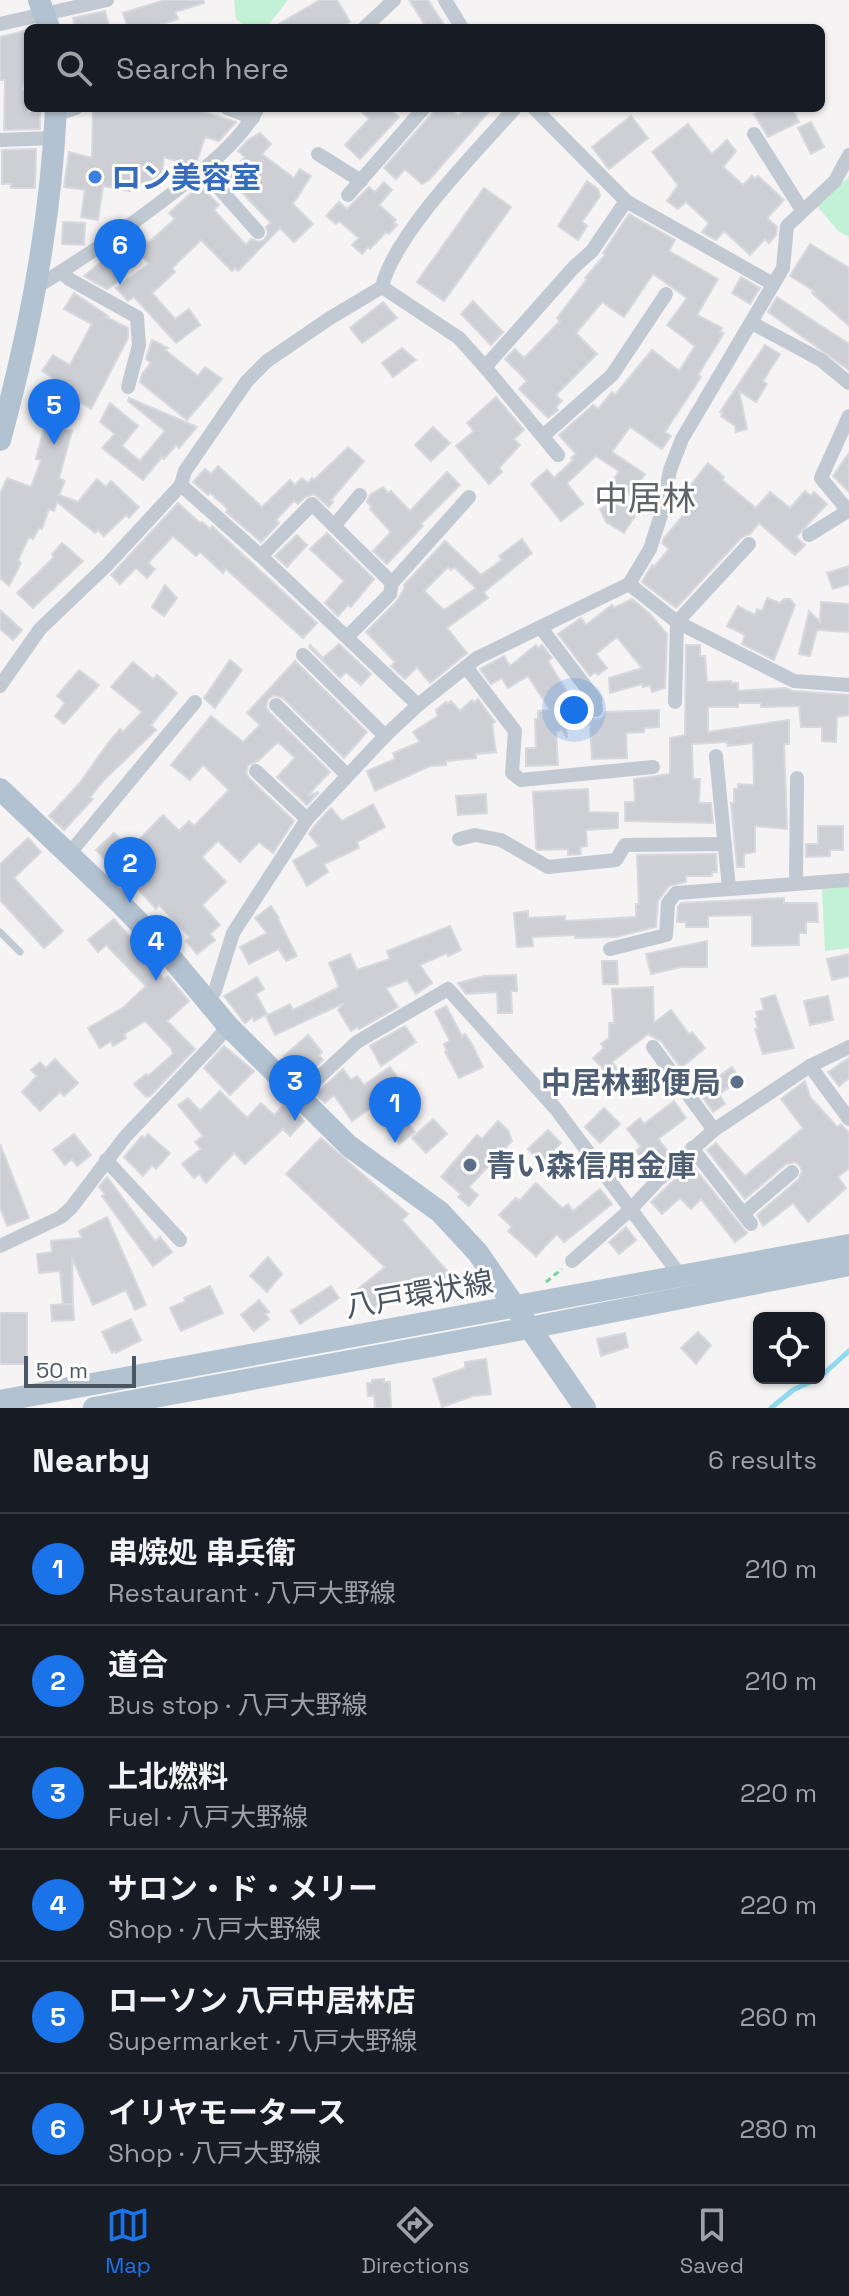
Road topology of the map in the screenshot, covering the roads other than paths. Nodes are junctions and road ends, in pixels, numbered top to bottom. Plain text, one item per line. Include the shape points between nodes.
1 (107, 0) edge
2 (394, 0) edge
3 (445, 0) edge
4 (44, 14) edge
5 (0, 24) edge
6 (368, 24) edge
7 (460, 24) edge
8 (421, 112) edge
9 (512, 112) edge
10 (538, 112) edge
11 (256, 113) edge
12 (61, 117) edge
13 (754, 134) dead end
14 (0, 140) edge
15 (318, 154) dead end
16 (849, 155) edge
17 (203, 170) junction
18 (361, 181) junction
19 (348, 195) dead end
20 (626, 201) junction
21 (802, 210) junction
22 (258, 232) dead end
23 (61, 272) junction
24 (773, 284) junction
25 (38, 286) junction
26 (382, 287) junction
27 (666, 294) dead end
28 (752, 323) junction
29 (485, 367) junction
30 (849, 383) edge
31 (128, 387) dead end
32 (849, 416) edge
33 (543, 436) junction
34 (0, 440) edge
35 (558, 455) dead end
36 (181, 485) junction
37 (360, 495) dead end
38 (469, 497) dead end
39 (848, 511) edge
40 (334, 526) junction
41 (809, 535) dead end
42 (749, 544) dead end
43 (261, 556) junction
44 (392, 583) junction
45 (629, 584) junction
46 (677, 622) junction
47 (541, 628) junction
48 (347, 637) junction
49 (303, 655) dead end
50 (466, 667) junction
51 (849, 685) edge
52 (0, 686) edge
53 (195, 702) dead end
54 (675, 702) dead end
55 (276, 705) dead end
56 (418, 705) junction
57 (596, 710) dead end
58 (385, 736) junction
59 (716, 756) dead end
60 (653, 767) dead end
61 (256, 771) dead end
62 (347, 775) junction
63 (797, 778) dead end
64 (0, 789) edge
65 (307, 819) junction
66 (459, 839) dead end
67 (725, 844) junction
68 (69, 854) junction
69 (849, 880) edge
70 (796, 884) junction
71 (729, 888) junction
72 (0, 932) edge
73 (610, 949) dead end
74 (20, 952) dead end
75 (207, 1001) junction
76 (228, 1026) junction
77 (653, 1047) dead end
78 (849, 1047) edge
79 (810, 1066) junction
80 (299, 1096) junction
81 (849, 1119) edge
82 (714, 1130) junction
83 (692, 1148) junction
84 (106, 1160) junction
85 (792, 1172) dead end
86 (630, 1210) junction
87 (180, 1240) dead end
88 (849, 1245) edge
89 (0, 1246) edge
90 (572, 1261) road end
91 (849, 1265) edge
92 (679, 1274) junction
93 (516, 1308) junction
94 (529, 1328) junction
95 (135, 1376) junction
96 (0, 1401) edge
97 (144, 1404) edge
98 (94, 1408) edge
99 (585, 1408) edge

1 - 4 street
2 - 6 street
3 - 7 street
4 - 5 street
8 - 18 street
9 - 26 street via 413,228
10 - 20 street
11 - 17 street via 245,131
12 - 14 street
12 - 25 main road
13 - 21 street
15 - 18 street
16 - 21 street via 835,181
17 - 22 street
17 - 23 street
18 - 19 street
20 - 24 street
20 - 29 street via 592,251
21 - 24 street via 787,226 783,268
23 - 25 street
23 - 31 street via 137,317 139,345
24 - 28 street
25 - 34 main road
26 - 29 street via 459,338
26 - 36 street via 285,348 247,381 185,471
27 - 33 street via 612,375
28 - 30 street via 821,360
28 - 45 street via 682,439 650,549
29 - 33 street
32 - 39 street via 821,478
33 - 35 street
36 - 43 street
36 - 52 street via 40,629
37 - 40 street
38 - 44 street
39 - 41 street
40 - 43 street via 312,504
40 - 44 street
42 - 46 street
43 - 48 street
44 - 48 street via 390,594
45 - 46 street
45 - 47 street
46 - 51 street via 794,681
46 - 54 street
47 - 50 street
47 - 57 street via 595,699
48 - 56 street
49 - 58 street
50 - 56 street
50 - 60 street via 515,731 512,773 521,780
53 - 68 street
55 - 62 street
56 - 58 street
58 - 62 street
59 - 67 street
61 - 65 street
62 - 65 street
63 - 70 street
64 - 68 main road
65 - 75 street via 233,933
66 - 67 street via 475,835 501,840 548,867 616,860 625,845
67 - 71 street
68 - 75 main road via 158,942
69 - 70 street
70 - 71 street
71 - 73 street via 676,893 668,903 666,935
72 - 74 lane
75 - 76 main road
76 - 80 main road
76 - 84 street
77 - 82 street
78 - 79 street
79 - 81 street
79 - 82 street
80 - 86 street via 357,1042 448,989 556,1109
80 - 93 main road via 349,1146 440,1212 478,1253
82 - 83 street
83 - 85 street via 747,1218
83 - 86 street
84 - 87 street
84 - 89 street via 61,1217
86 - 90 street
86 - 92 street
88 - 92 main road, 八戸環状線
91 - 94 main road, 八戸環状線
92 - 93 main road, 八戸環状線
93 - 94 main road
93 - 95 main road, 八戸環状線
94 - 97 main road, 八戸環状線
94 - 99 main road
95 - 96 main road, 八戸環状線
95 - 97 street
97 - 98 main road, 八戸環状線

